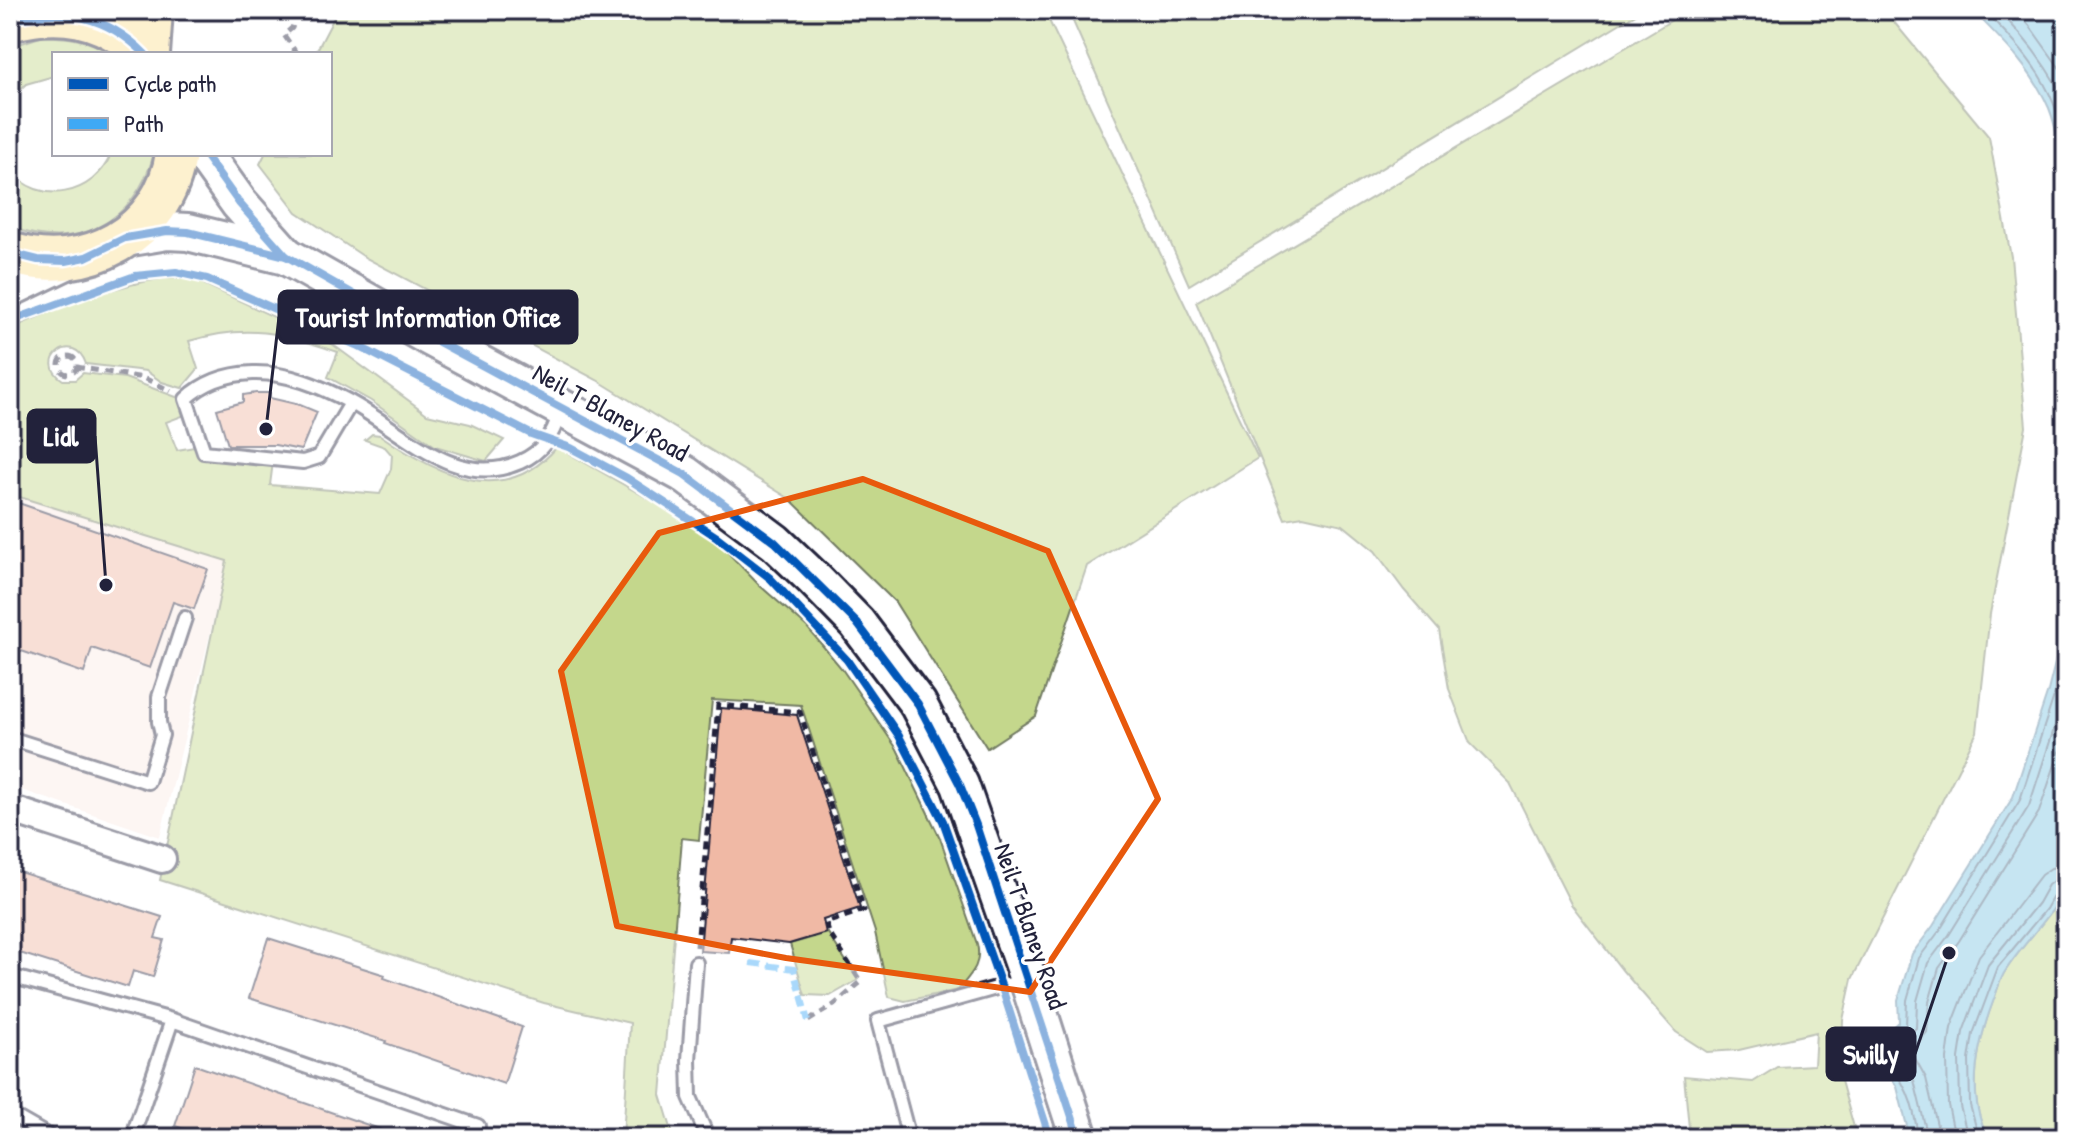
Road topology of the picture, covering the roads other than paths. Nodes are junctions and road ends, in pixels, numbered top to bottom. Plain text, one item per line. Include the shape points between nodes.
1 (152, 10) edge
2 (28, 15) edge
3 (145, 52) edge
4 (147, 52) edge
5 (175, 156) edge
6 (205, 156) edge
7 (125, 238) junction
8 (10, 253) edge
9 (286, 256) junction
10 (66, 261) junction
11 (10, 288) edge
12 (351, 403) junction
13 (562, 408) junction
14 (185, 618) dead end
15 (10, 738) edge
16 (10, 809) edge
17 (162, 859) dead end
18 (696, 963) road end
19 (10, 976) edge
20 (1028, 979) junction
21 (172, 1020) junction
22 (10, 1114) edge
23 (52, 1138) edge
24 (132, 1138) edge
25 (474, 1138) edge
26 (708, 1138) edge
27 (909, 1138) edge
28 (1079, 1138) edge

1 - 4 main road
2 - 3 main road via 77,15 99,21
5 - 7 main road via 155,209
6 - 9 main road, Neil T Blaney Road
7 - 9 main road, Neil T Blaney Road via 188,232
7 - 10 main road
8 - 10 main road
9 - 13 main road, Neil T Blaney Road
10 - 11 main road
12 - 12 lane via 319,457 303,462 204,452 186,399 220,378 271,372
12 - 13 lane via 428,452 490,470 531,457 555,430
13 - 20 main road, Neil T Blaney Road via 684,474 732,508 775,542 857,623 918,704 960,785
14 - 15 lane via 159,697 162,735 148,782
16 - 17 street
18 - 26 lane via 690,1097
19 - 21 lane
20 - 27 lane via 878,1021
20 - 28 main road, Neil T Blaney Road
21 - 24 lane
21 - 25 lane via 478,1126
22 - 23 lane

